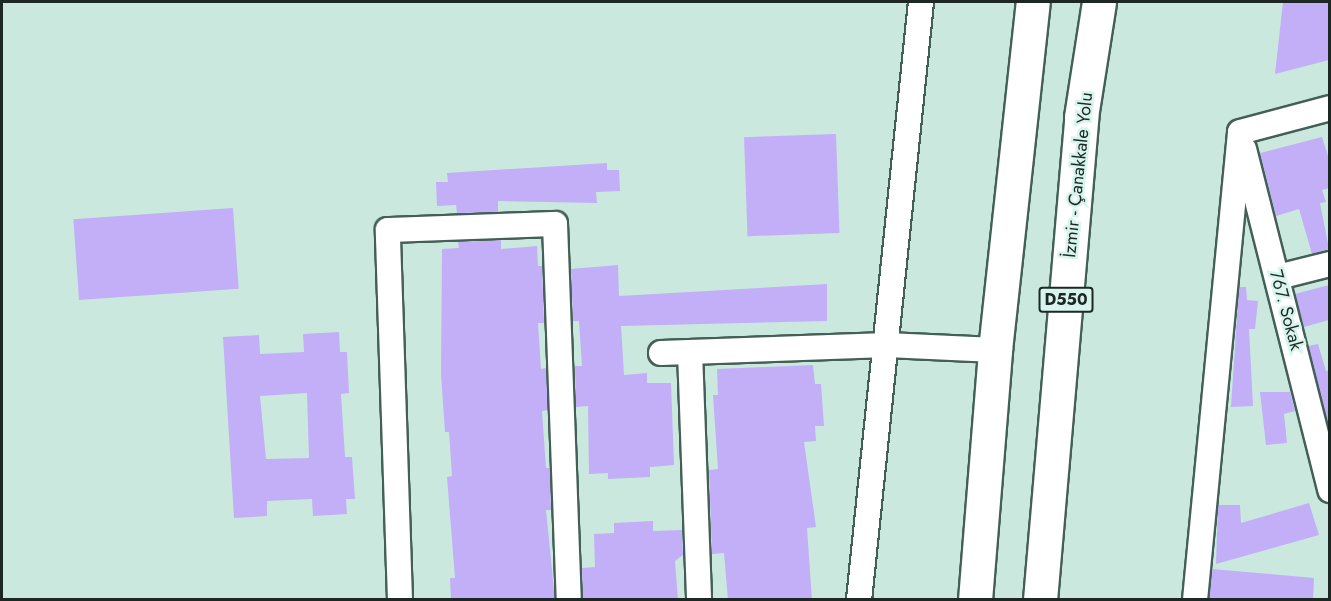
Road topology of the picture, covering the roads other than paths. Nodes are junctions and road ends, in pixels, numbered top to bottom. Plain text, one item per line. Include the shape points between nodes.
1 (921, 2) edge
2 (1033, 2) edge
3 (1100, 2) edge
4 (1329, 108) edge
5 (1240, 132) junction
6 (1329, 264) edge
7 (1278, 277) junction
8 (887, 345) junction
9 (995, 351) junction
10 (690, 352) junction
11 (661, 353) dead end
12 (1322, 419) edge
13 (1329, 490) edge
14 (400, 600) edge
15 (569, 600) edge
16 (699, 600) edge
17 (859, 600) edge
18 (975, 600) edge
19 (1040, 600) edge
20 (1195, 600) edge

1 - 8 street
2 - 9 highway
3 - 19 highway, İzmir - Çanakkale Yolu / D550 via 1082,117
4 - 5 street
5 - 7 street, 767. Sokak
5 - 20 street
6 - 7 street
7 - 12 street, 767. Sokak
8 - 9 street
8 - 10 street
8 - 17 street
9 - 18 highway
10 - 11 street
10 - 16 street
12 - 13 street, 767. Sokak
14 - 15 street via 388,230 555,225

